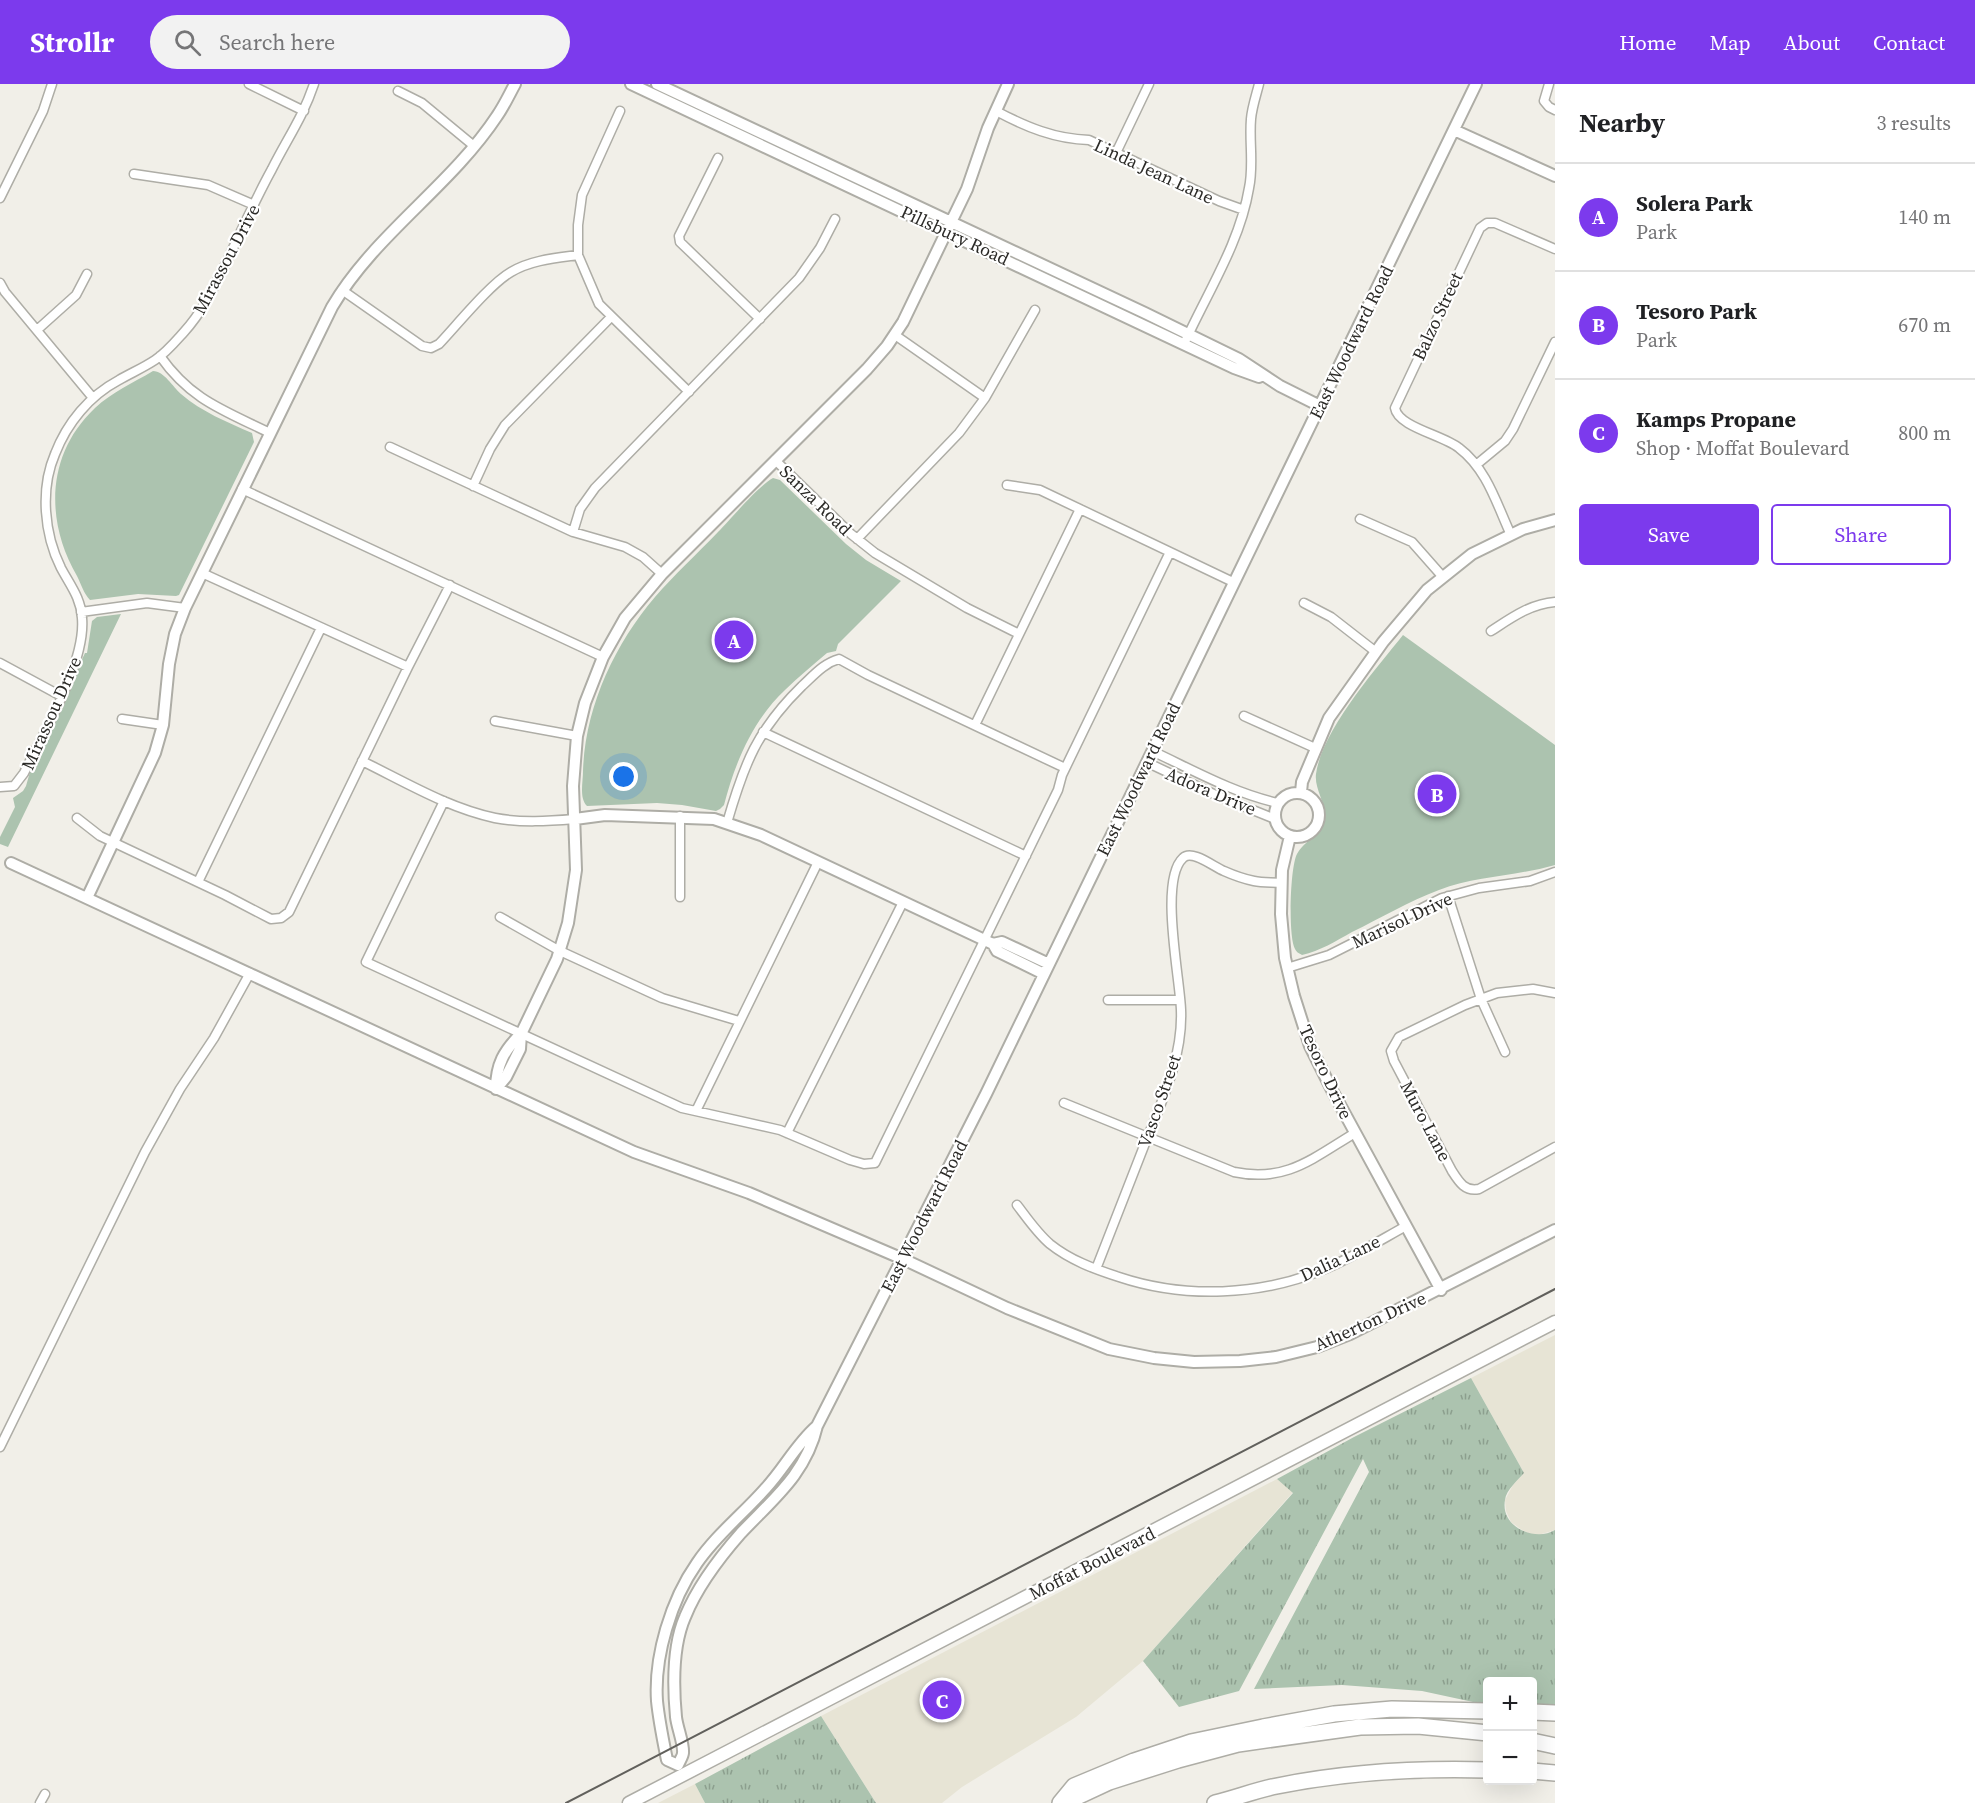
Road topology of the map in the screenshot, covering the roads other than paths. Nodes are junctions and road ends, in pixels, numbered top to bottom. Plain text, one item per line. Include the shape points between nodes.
1 (52, 84) edge
2 (249, 84) edge
3 (314, 84) edge
4 (514, 84) edge
5 (631, 84) edge
6 (657, 84) edge
7 (1008, 84) edge
8 (1149, 84) edge
9 (1259, 84) edge
10 (1476, 84) edge
11 (1549, 84) edge
12 (398, 91) dead end
13 (1555, 110) edge
14 (304, 111) junction
15 (620, 111) dead end
16 (996, 111) junction
17 (1454, 130) junction
18 (474, 146) junction
19 (1116, 153) junction
20 (718, 158) dead end
21 (134, 174) dead end
22 (1555, 177) edge
23 (0, 198) edge
24 (254, 205) junction
25 (1244, 210) junction
26 (835, 219) dead end
27 (949, 227) junction
28 (1555, 249) edge
29 (578, 255) junction
30 (87, 274) dead end
31 (0, 283) edge
32 (342, 290) junction
33 (1035, 310) dead end
34 (611, 317) junction
35 (760, 319) junction
36 (37, 330) junction
37 (895, 335) junction
38 (1186, 339) junction
39 (1555, 342) edge
40 (160, 356) junction
41 (689, 392) junction
42 (93, 398) junction
43 (985, 398) junction
44 (1320, 406) junction
45 (270, 433) junction
46 (390, 447) dead end
47 (775, 460) junction
48 (1476, 465) junction
49 (472, 486) junction
50 (1006, 486) dead end
51 (242, 489) junction
52 (1080, 509) junction
53 (1360, 519) dead end
54 (1555, 520) edge
55 (573, 532) junction
56 (1511, 535) junction
57 (857, 539) junction
58 (1170, 552) junction
59 (202, 573) junction
60 (662, 574) junction
61 (1442, 576) junction
62 (1233, 582) junction
63 (450, 585) junction
64 (1555, 602) edge
65 (1304, 603) dead end
66 (185, 608) junction
67 (81, 612) junction
68 (321, 628) junction
69 (1491, 631) dead end
70 (1019, 634) junction
71 (1376, 652) junction
72 (603, 657) junction
73 (0, 663) edge
74 (408, 667) junction
75 (61, 696) junction
76 (1244, 716) dead end
77 (122, 719) dead end
78 (495, 721) dead end
79 (163, 725) junction
80 (975, 725) junction
81 (763, 732) junction
82 (577, 736) junction
83 (1315, 748) junction
84 (1152, 751) junction
85 (362, 761) junction
86 (1146, 762) junction
87 (1065, 768) junction
88 (4, 787) edge
89 (1301, 792) junction
90 (444, 801) junction
91 (1278, 803) junction
92 (680, 816) junction
93 (77, 818) dead end
94 (575, 819) junction
95 (1275, 819) junction
96 (727, 823) junction
97 (1290, 836) junction
98 (113, 842) junction
99 (1026, 856) junction
100 (818, 862) junction
101 (11, 863) dead end
102 (1555, 873) edge
103 (198, 882) junction
104 (1282, 883) junction
105 (1448, 896) junction
106 (680, 897) dead end
107 (87, 898) junction
108 (903, 902) junction
109 (500, 917) dead end
110 (989, 942) junction
111 (560, 951) junction
112 (1287, 968) junction
113 (1046, 969) junction
114 (249, 973) junction
115 (1555, 993) edge
116 (1481, 999) junction
117 (1108, 1000) dead end
118 (1180, 1000) junction
119 (739, 1021) junction
120 (521, 1034) junction
121 (1505, 1052) dead end
122 (496, 1089) junction
123 (1064, 1103) dead end
124 (696, 1111) junction
125 (787, 1133) junction
126 (1355, 1133) junction
127 (1148, 1137) junction
128 (1555, 1147) edge
129 (1017, 1205) dead end
130 (1406, 1226) junction
131 (1555, 1230) edge
132 (903, 1259) junction
133 (1096, 1269) junction
134 (1441, 1290) junction
135 (1555, 1322) edge
136 (817, 1426) junction
137 (0, 1447) edge
138 (1483, 1711) edge
139 (1537, 1712) edge
140 (1555, 1713) edge
141 (1483, 1732) edge
142 (1537, 1742) edge
143 (1555, 1746) edge
144 (680, 1770) junction
145 (1483, 1770) edge
146 (1537, 1771) edge
147 (1555, 1773) edge
148 (45, 1794) dead end
149 (40, 1803) edge
150 (629, 1803) edge
151 (1062, 1803) edge
152 (1215, 1803) edge

1 - 23 street via 43,111
2 - 14 street
3 - 14 street, Mirassou Drive
4 - 18 street via 497,116
5 - 27 street, Pillsbury Road
6 - 27 street, Pillsbury Road
7 - 16 street
8 - 19 street
9 - 25 street via 1250,121 1252,163
10 - 17 street, East Woodward Road
11 - 13 street via 1544,101
12 - 18 street via 422,103
14 - 24 street, Mirassou Drive
15 - 29 street via 582,195
16 - 19 street, Linda Jean Lane via 1028,127 1089,140
16 - 27 street
17 - 22 street
17 - 44 street, East Woodward Road
18 - 32 street via 373,251
19 - 25 street, Linda Jean Lane
20 - 35 street via 679,236 680,242
21 - 24 street via 208,185
24 - 40 street, Mirassou Drive via 205,306
25 - 38 street
26 - 35 street via 804,271
27 - 37 street
27 - 38 street, Pillsbury Road
28 - 48 street, Balzo Street via 1496,223 1487,223 1475,236 1397,400 1396,414 1403,422 1448,441
29 - 32 street via 539,261 511,271 431,348 422,346
29 - 34 street via 592,291
30 - 36 street via 76,295
31 - 36 street
32 - 45 street
33 - 43 street
34 - 41 street
34 - 49 street via 505,425
35 - 41 street
36 - 42 street
37 - 43 street
37 - 47 street via 867,369
38 - 44 street, Pillsbury Road via 1239,359
39 - 48 street via 1509,435
40 - 42 street, Mirassou Drive
40 - 45 street via 195,395
41 - 55 street via 595,488 580,509
42 - 67 street, Mirassou Drive via 71,423 54,455 45,504 56,554
43 - 57 street via 959,433
44 - 62 street, East Woodward Road
45 - 51 street
46 - 49 street
47 - 57 street, Sanza Road
47 - 60 street
48 - 56 street
49 - 55 street
50 - 52 street via 1040,490
51 - 59 street
51 - 63 street
52 - 58 street
52 - 70 street
53 - 61 street via 1412,542
54 - 56 street
55 - 60 street via 625,547
56 - 61 street via 1472,554
57 - 70 street, Sanza Road via 967,608
58 - 62 street
58 - 87 street
59 - 66 street
59 - 68 street
60 - 72 street via 625,618
61 - 71 street
62 - 84 street, East Woodward Road
63 - 72 street
63 - 74 street
64 - 69 street via 1525,610
65 - 71 street via 1331,617
66 - 67 street via 147,603
66 - 79 street via 169,664
67 - 75 street, Mirassou Drive via 79,650
68 - 74 street
68 - 103 street
70 - 80 street
71 - 83 street via 1329,718
72 - 82 street
73 - 75 street
74 - 85 street
75 - 88 street, Mirassou Drive via 24,773 14,786
76 - 83 street
77 - 79 street
78 - 82 street
79 - 98 street via 155,753
80 - 81 street via 839,659 829,662 812,677
80 - 87 street
81 - 96 street via 741,775
81 - 99 street
82 - 94 street
83 - 89 street
84 - 86 street, East Woodward Road
84 - 91 street, Adora Drive via 1223,784
85 - 90 street
85 - 103 street via 289,912 281,918 271,919
86 - 95 street, Adora Drive
86 - 113 street, East Woodward Road
87 - 99 street
89 - 91 street via 1288,794
89 - 97 street via 1318,806 1319,820 1304,836
90 - 94 street via 496,818
90 - 120 street via 366,962
91 - 95 street
92 - 94 street via 605,814
92 - 96 street
92 - 106 street
93 - 98 street
94 - 111 street via 576,870
95 - 97 street via 1280,830
96 - 100 street
97 - 104 street, Tesoro Drive
98 - 103 street
98 - 107 street
99 - 110 street
100 - 108 street
100 - 119 street
101 - 107 street, Atherton Drive
102 - 105 street, Marisol Drive
104 - 112 street, Tesoro Drive
104 - 118 street, Vasco Street via 1255,881 1200,858 1184,857 1175,869 1172,883 1173,942
105 - 112 street, Marisol Drive via 1329,955
105 - 116 street
107 - 114 street, Atherton Drive
108 - 110 street
108 - 125 street
109 - 111 street
110 - 113 street via 1002,942
110 - 125 street via 875,1163 850,1160
111 - 119 street via 662,998
111 - 120 street
112 - 126 street, Tesoro Drive via 1310,1046
113 - 132 street, East Woodward Road
114 - 122 street, Atherton Drive
114 - 137 street via 145,1152
115 - 116 street via 1533,989
116 - 121 street
116 - 128 street, Muro Lane via 1400,1037 1391,1051 1394,1061 1463,1187 1479,1189
117 - 118 street
118 - 127 street, Vasco Street via 1177,1056
119 - 124 street
120 - 122 street via 496,1073
120 - 124 street
122 - 132 street, Atherton Drive via 634,1152 749,1193
123 - 127 street
124 - 125 street
126 - 127 street via 1302,1165 1267,1175 1234,1172
126 - 130 street, Tesoro Drive
127 - 133 street, Vasco Street
129 - 133 street, Dalia Lane via 1048,1243
130 - 133 street, Dalia Lane via 1324,1269 1254,1288 1203,1292 1170,1289
130 - 134 street, Tesoro Drive
131 - 134 street, Atherton Drive
132 - 134 street, Atherton Drive via 1007,1308 1109,1349 1194,1362 1276,1357 1317,1347
132 - 136 street, East Woodward Road
135 - 144 main road, Moffat Boulevard
136 - 144 street, East Woodward Road via 812,1447 796,1473 710,1570 684,1618 673,1677 683,1752
136 - 144 street, East Woodward Road via 802,1439 765,1490 696,1563 671,1613 657,1699 666,1760
138 - 151 highway via 1392,1709 1334,1714 1191,1742 1074,1786
139 - 140 highway
141 - 151 highway via 1418,1726 1360,1727 1238,1744 1109,1782
142 - 143 highway
144 - 150 main road, Moffat Boulevard
145 - 152 highway via 1407,1770 1324,1778 1275,1786
146 - 147 highway
148 - 149 street

